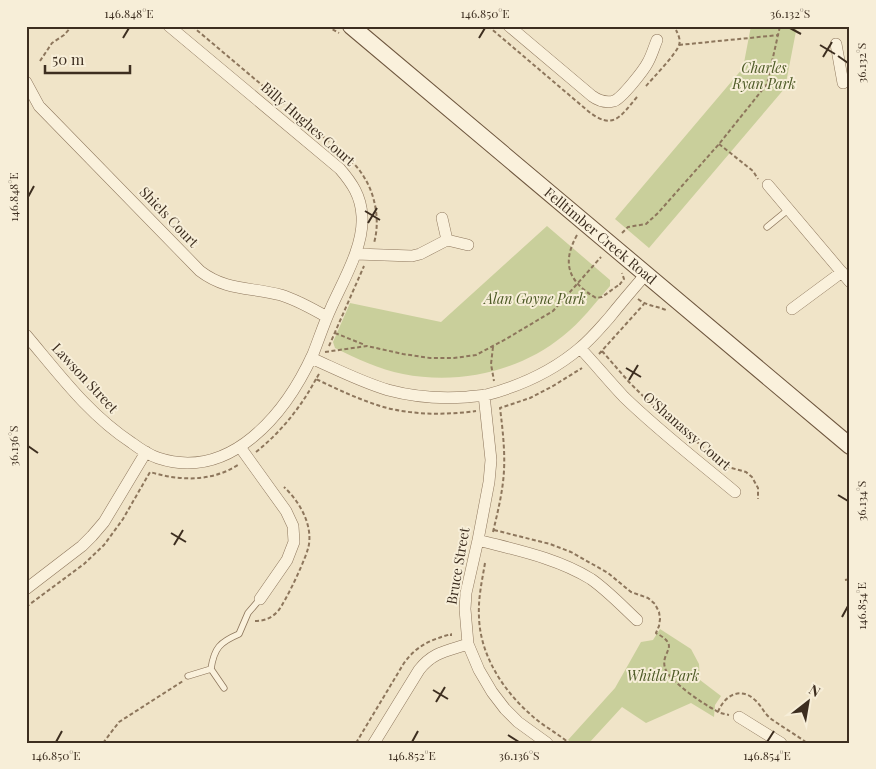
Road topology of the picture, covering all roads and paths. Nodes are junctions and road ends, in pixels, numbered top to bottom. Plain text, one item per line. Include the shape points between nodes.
1 (72, 26) edge
2 (169, 26) edge
3 (351, 26) edge
4 (488, 26) edge
5 (508, 26) edge
6 (780, 26) edge
7 (676, 30) dead end
8 (779, 36) junction
9 (657, 40) dead end
10 (836, 44) dead end
11 (679, 45) junction
12 (40, 61) dead end
13 (845, 63) edge
14 (26, 82) edge
15 (843, 83) dead end
16 (645, 88) dead end
17 (639, 95) dead end
18 (720, 144) junction
19 (768, 185) joint
20 (789, 209) junction
21 (442, 218) dead end
22 (767, 227) dead end
23 (578, 232) dead end
24 (622, 234) dead end
25 (447, 240) junction
26 (468, 245) dead end
27 (356, 254) junction
28 (601, 257) dead end
29 (842, 272) junction
30 (646, 274) junction
31 (850, 282) edge
32 (620, 284) dead end
33 (578, 285) junction
34 (644, 304) dead end
35 (792, 309) dead end
36 (328, 316) junction
37 (323, 328) junction
38 (26, 335) edge
39 (367, 346) junction
40 (493, 346) junction
41 (580, 348) junction
42 (602, 351) junction
43 (312, 355) junction
44 (592, 361) junction
45 (316, 379) dead end
46 (496, 392) junction
47 (484, 395) junction
48 (850, 446) edge
49 (240, 447) junction
50 (146, 452) junction
51 (248, 458) junction
52 (735, 492) dead end
53 (758, 498) dead end
54 (478, 540) junction
55 (490, 543) junction
56 (850, 579) edge
57 (845, 580) dead end
58 (26, 589) edge
59 (260, 599) joint
60 (26, 607) edge
61 (637, 620) dead end
62 (656, 633) dead end
63 (468, 644) junction
64 (211, 668) junction
65 (188, 676) joint
66 (224, 688) dead end
67 (718, 712) junction
68 (739, 717) joint
69 (103, 743) edge
70 (374, 743) edge
71 (547, 743) edge
72 (569, 743) edge
73 (781, 743) edge
74 (807, 743) edge

1 - 12 path via 52,43
2 - 27 street, Billy Hughes Court via 340,169 351,182 359,198 362,217
3 - 30 main road, Felltimber Creek Road
4 - 17 path via 602,120 618,118
5 - 9 street via 592,96 606,102 624,94 647,64
6 - 8 path
7 - 11 path
8 - 11 path
8 - 18 path via 767,84
10 - 13 street
11 - 16 path
13 - 15 street
14 - 36 street, Shiels Court via 39,106 210,279 225,285 281,295
18 - 19 path
18 - 24 path via 658,213 646,224 628,227
19 - 20 street
20 - 22 lane
20 - 29 street
21 - 25 street
23 - 33 path via 569,253 569,262
25 - 26 street
25 - 27 street via 412,256
27 - 36 street, Billy Hughes Court
28 - 33 path
29 - 31 street
29 - 35 street
30 - 41 street
30 - 48 main road, Felltimber Creek Road
32 - 33 path via 596,298
33 - 40 path via 553,311
34 - 42 path
36 - 37 street, Billy Hughes Court
37 - 39 path
37 - 43 street, Billy Hughes Court
38 - 50 street, Lawson Street via 94,413
39 - 40 path via 430,358 476,355
39 - 43 path
40 - 46 path
41 - 44 street, O'Shanassy Court
41 - 46 street via 539,375
42 - 44 path
42 - 53 path via 642,395 714,456 728,467 752,477 758,488
43 - 47 street via 387,390 432,397
43 - 49 street, Lawson Street via 282,406
44 - 52 street, O'Shanassy Court via 632,403
44 - 55 path via 530,398 500,408 504,440 503,481
45 - 51 path via 283,426
46 - 47 street
47 - 54 street, Bruce Street via 491,460
49 - 50 street, Lawson Street via 227,455 193,464 174,463
49 - 51 street
50 - 58 street via 104,522 92,536
51 - 59 street via 293,526 294,542 288,560
51 - 60 path via 224,472 194,479 150,472 104,545
54 - 55 street
54 - 63 street, Bruce Street via 466,593
55 - 61 street via 543,558 581,574 606,590
55 - 72 path via 480,587 479,618 490,661 516,702
56 - 57 path
59 - 64 lane via 248,613 238,634 228,638 215,651
62 - 67 path via 668,643 666,672 678,685
63 - 70 street via 438,653 426,661
63 - 71 street, Bruce Street via 479,670 505,709
64 - 65 lane
64 - 66 lane
65 - 69 path via 119,722
67 - 68 path
67 - 74 path via 729,696 746,695 756,700 769,717
68 - 73 street

